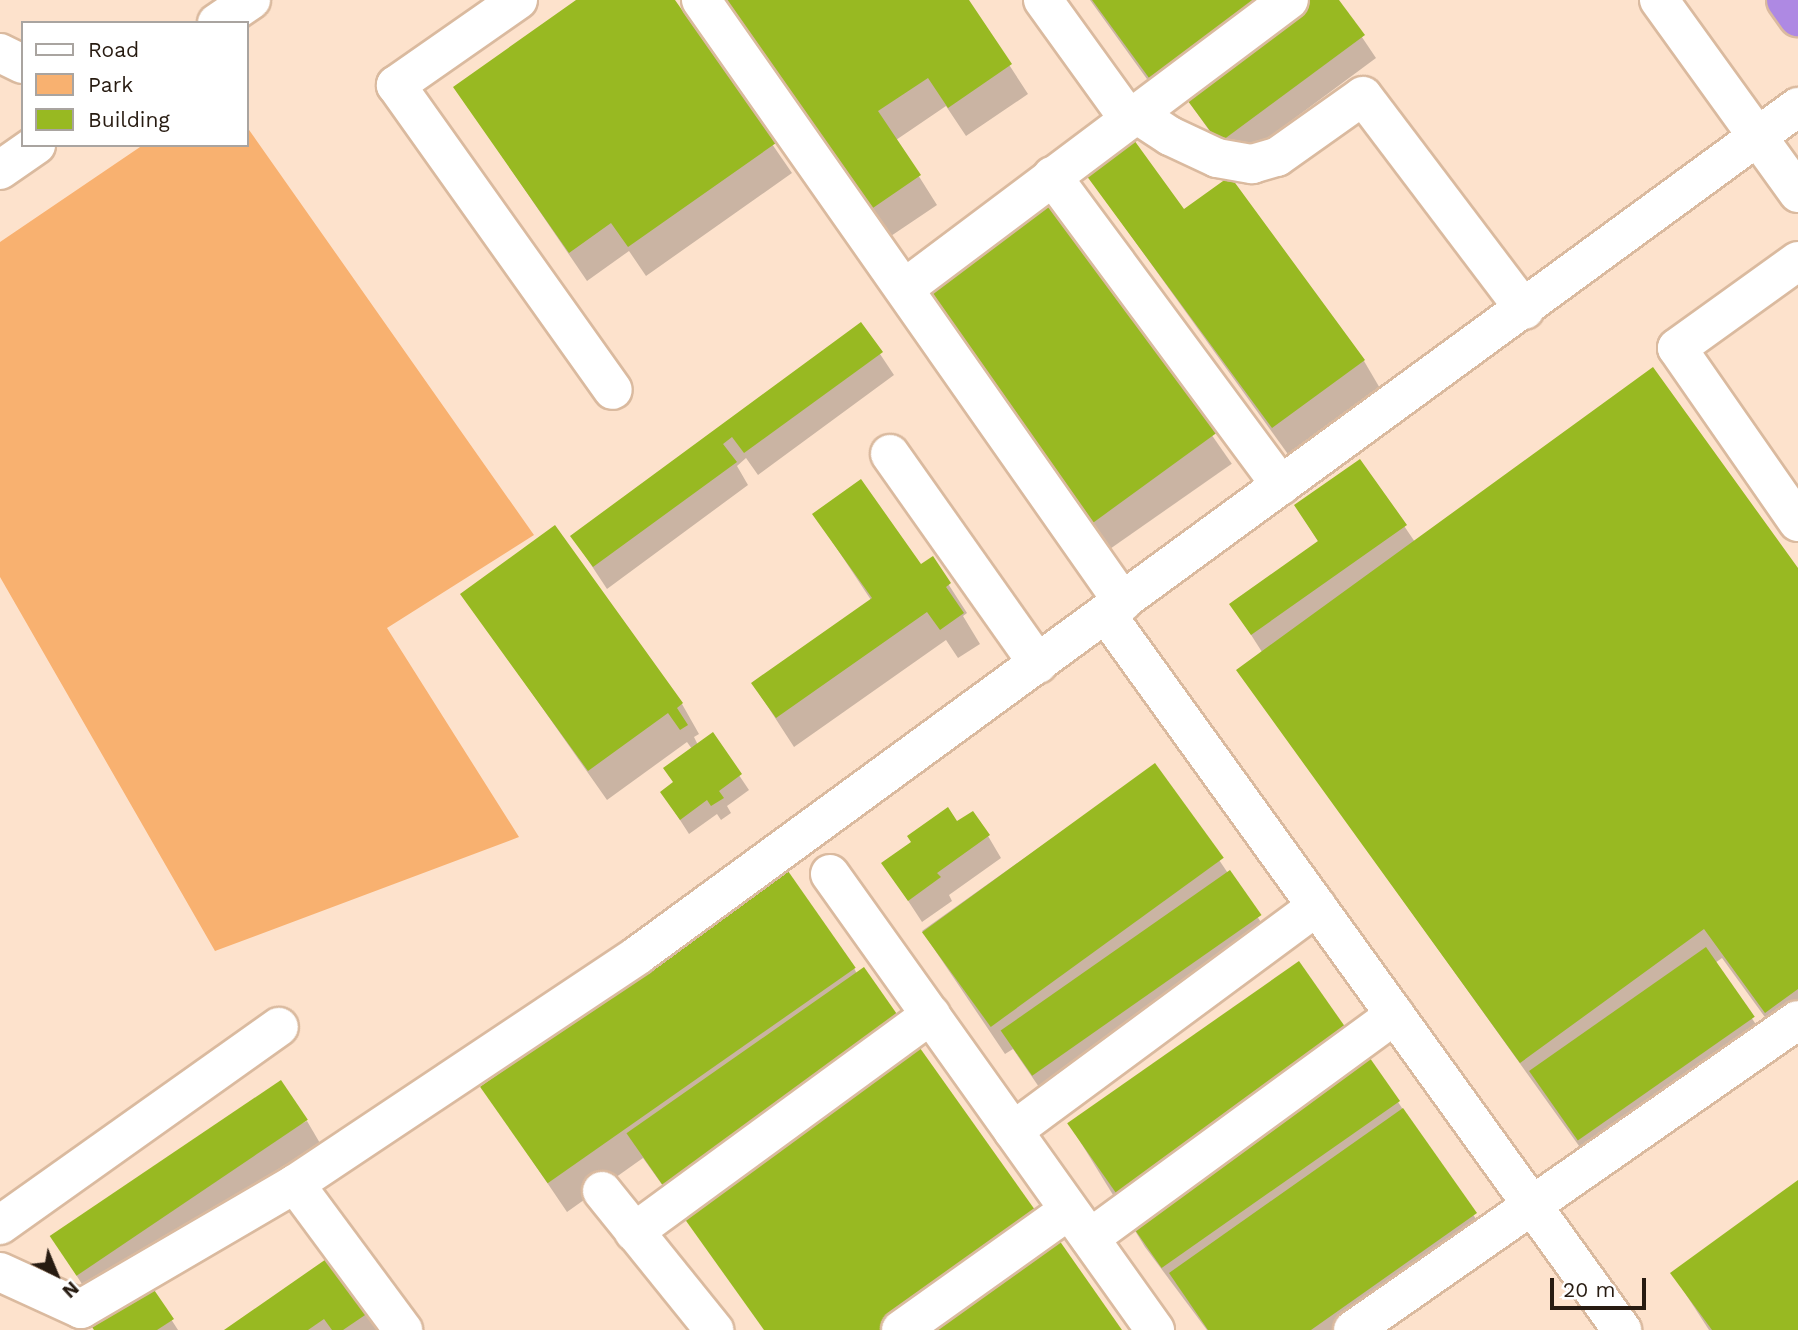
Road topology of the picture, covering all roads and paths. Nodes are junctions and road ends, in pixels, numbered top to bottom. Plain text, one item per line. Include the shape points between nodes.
1 (251, 0) edge
2 (518, 0) edge
3 (701, 0) edge
4 (1043, 0) edge
5 (1289, 0) edge
6 (1659, 0) edge
7 (1786, 0) edge
8 (1798, 17) edge
9 (221, 21) edge
10 (0, 53) edge
11 (21, 63) edge
12 (1798, 107) edge
13 (1132, 115) junction
14 (1760, 138) junction
15 (33, 147) edge
16 (0, 170) edge
17 (1052, 176) junction
18 (1798, 193) edge
19 (1798, 261) edge
20 (905, 288) junction
21 (1525, 310) junction
22 (613, 390) dead end
23 (890, 454) dead end
24 (1281, 486) junction
25 (1798, 522) edge
26 (1115, 608) junction
27 (1038, 664) junction
28 (830, 874) dead end
29 (1317, 906) junction
30 (930, 1015) junction
31 (1395, 1015) junction
32 (1798, 1020) edge
33 (279, 1027) dead end
34 (1013, 1131) junction
35 (295, 1184) junction
36 (602, 1191) dead end
37 (1532, 1205) junction
38 (1079, 1224) junction
39 (0, 1225) edge
40 (634, 1232) junction
41 (0, 1272) edge
42 (83, 1320) edge
43 (395, 1327) edge
44 (714, 1330) edge
45 (901, 1330) edge
46 (1155, 1330) edge
47 (1353, 1330) edge
48 (1622, 1330) edge

1 - 9 street
2 - 22 street via 396,85
3 - 20 street
4 - 13 street
5 - 13 street
6 - 14 street
7 - 8 highway
10 - 11 street
12 - 14 street
13 - 17 street
13 - 21 street via 1217,158 1252,164 1277,157 1363,96
14 - 18 street
14 - 21 street
15 - 16 street
17 - 20 street
17 - 24 street
19 - 25 street via 1677,348
20 - 26 street
21 - 24 street
23 - 27 street
24 - 26 street
26 - 27 street
26 - 29 street
27 - 35 street via 638,955
28 - 30 street
29 - 31 street
29 - 34 street
30 - 34 street
30 - 40 street
31 - 37 street
31 - 38 street
32 - 37 street
33 - 39 street
34 - 38 street
35 - 42 street
35 - 43 street
36 - 40 street
37 - 47 street
37 - 48 street
38 - 45 street
38 - 46 street
40 - 44 street
41 - 42 street

